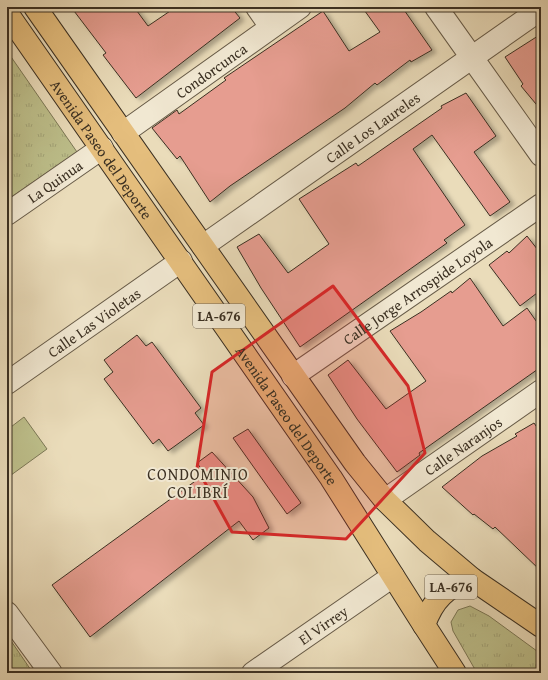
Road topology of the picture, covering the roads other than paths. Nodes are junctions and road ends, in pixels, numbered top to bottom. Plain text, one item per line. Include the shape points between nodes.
1 (35, 7) edge
2 (257, 7) edge
3 (300, 7) edge
4 (436, 7) edge
5 (541, 9) edge
6 (9, 18) edge
7 (272, 27) junction
8 (471, 57) junction
9 (122, 133) junction
10 (102, 148) junction
11 (541, 155) edge
12 (541, 205) edge
13 (7, 214) edge
14 (203, 246) junction
15 (181, 261) junction
16 (293, 376) junction
17 (7, 383) edge
18 (541, 390) edge
19 (385, 500) junction
20 (393, 576) junction
21 (472, 579) junction
22 (7, 613) edge
23 (424, 625) junction
24 (541, 626) edge
25 (264, 670) edge
26 (51, 673) edge
27 (455, 673) edge

1 - 9 main road, Avenida Paseo del Deporte / LA-676
2 - 7 street
3 - 7 street, Condorcunca
4 - 8 street
5 - 8 street, Calle Los Laureles
6 - 10 main road, Avenida Paseo del Deporte / LA-676
7 - 9 street, Condorcunca
8 - 11 street
8 - 14 street, Calle Los Laureles
9 - 14 main road, Avenida Paseo del Deporte / LA-676
10 - 13 street, La Quinua
10 - 15 main road, Avenida Paseo del Deporte / LA-676
12 - 16 street, Calle Jorge Arrospide Loyola
14 - 16 main road, Avenida Paseo del Deporte / LA-676
15 - 17 street, Calle Las Violetas
15 - 20 main road, Avenida Paseo del Deporte / LA-676 via 331,478
16 - 19 main road, Avenida Paseo del Deporte / LA-676 via 355,463
18 - 19 street, Calle Naranjos
19 - 21 main road, Avenida Paseo del Deporte / LA-676 via 427,541
20 - 23 main road, Avenida Paseo del Deporte / LA-676
20 - 25 street, El Virrey
21 - 23 main road, LA-676 via 446,590 436,599
21 - 24 main road, LA-676
22 - 26 street
23 - 27 main road, LA-676

